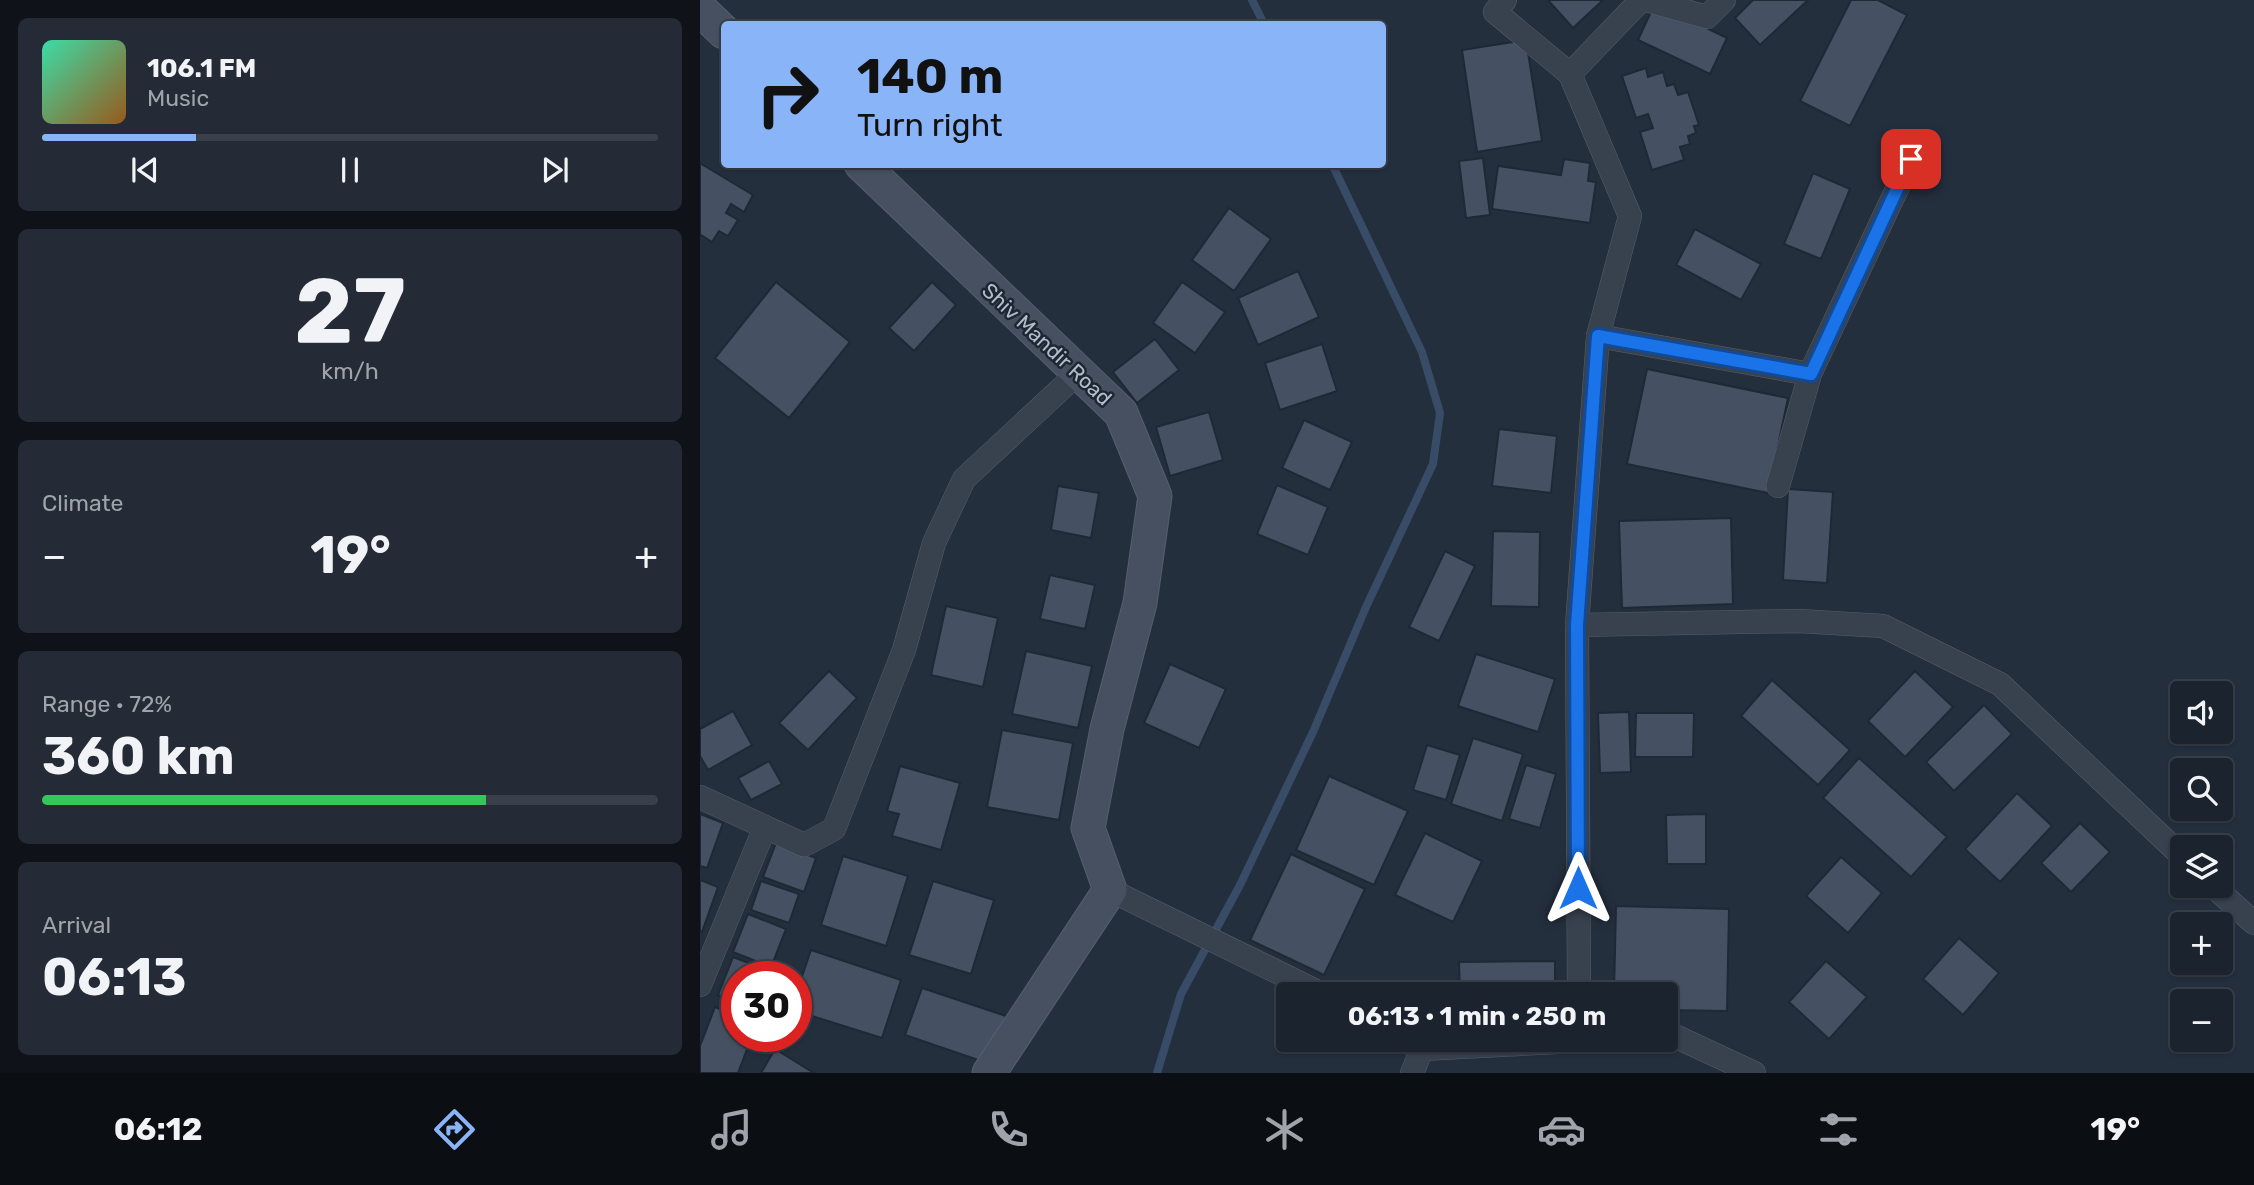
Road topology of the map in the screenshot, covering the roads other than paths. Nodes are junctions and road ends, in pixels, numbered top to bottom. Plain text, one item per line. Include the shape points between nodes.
1 (1505, 0) edge
2 (1643, 0) edge
3 (1724, 0) edge
4 (700, 9) edge
5 (721, 29) edge
6 (1570, 74) junction
7 (1911, 159) dead end
8 (865, 168) edge
9 (1598, 336) junction
10 (1077, 374) junction
11 (1811, 374) junction
12 (1778, 486) dead end
13 (1577, 625) junction
14 (700, 797) edge
15 (765, 827) junction
16 (2170, 845) edge
17 (1110, 890) junction
18 (2226, 898) edge
19 (2254, 923) edge
20 (1299, 982) edge
21 (1579, 982) edge
22 (700, 985) edge
23 (1678, 1038) edge
24 (1413, 1052) edge
25 (989, 1073) edge
26 (1412, 1073) edge
27 (1754, 1073) edge

1 - 6 street via 1495,12
2 - 3 street via 1707,17
2 - 6 street
4 - 5 street
6 - 9 street via 1630,216
7 - 11 street
8 - 10 street, Shiv Mandir Road
9 - 11 street
9 - 13 street
10 - 15 street via 964,480 934,543 904,650 834,829 804,845
10 - 17 street, Shiv Mandir Road via 1121,414 1155,496 1140,603 1107,729 1088,828
11 - 12 street
13 - 16 street via 1799,621 1883,626 2000,684
13 - 21 street
14 - 15 street
15 - 22 street
17 - 20 street
17 - 25 street
18 - 19 street
23 - 27 street
24 - 26 street

